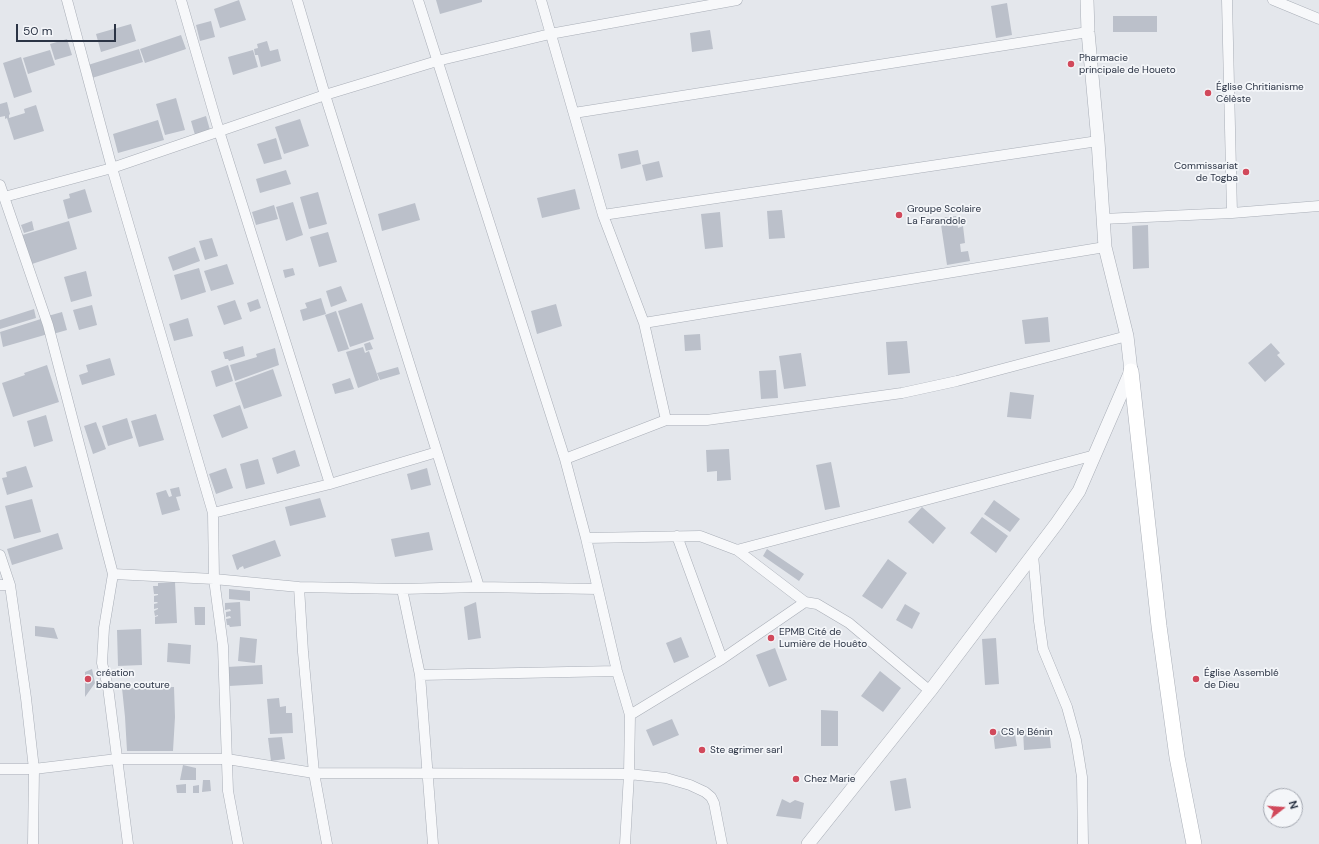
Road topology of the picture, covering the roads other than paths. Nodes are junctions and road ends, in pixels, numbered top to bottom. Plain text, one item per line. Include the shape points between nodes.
1 (67, 0) edge
2 (181, 0) edge
3 (297, 0) edge
4 (418, 0) edge
5 (541, 0) edge
6 (737, 0) edge
7 (1087, 0) edge
8 (1227, 0) edge
9 (1273, 0) edge
10 (1319, 19) edge
11 (1088, 32) junction
12 (550, 34) junction
13 (437, 61) junction
14 (325, 96) junction
15 (574, 113) junction
16 (219, 131) junction
17 (1098, 141) junction
18 (112, 168) junction
19 (0, 185) edge
20 (4, 197) junction
21 (1319, 206) edge
22 (1232, 213) junction
23 (603, 215) junction
24 (1103, 219) junction
25 (1105, 247) junction
26 (644, 323) junction
27 (1127, 336) junction
28 (1131, 371) junction
29 (666, 420) junction
30 (437, 452) junction
31 (1095, 455) junction
32 (565, 459) junction
33 (330, 484) junction
34 (213, 513) junction
35 (677, 536) junction
36 (586, 538) junction
37 (737, 550) junction
38 (1033, 554) junction
39 (0, 555) edge
40 (113, 574) junction
41 (214, 579) junction
42 (5, 585) edge
43 (479, 587) junction
44 (299, 588) junction
45 (402, 589) junction
46 (598, 589) junction
47 (805, 602) junction
48 (722, 659) junction
49 (617, 671) junction
50 (420, 675) junction
51 (930, 691) junction
52 (630, 714) junction
53 (117, 759) junction
54 (227, 759) junction
55 (0, 769) edge
56 (34, 769) junction
57 (314, 773) junction
58 (428, 774) junction
59 (629, 774) junction
60 (33, 844) edge
61 (128, 844) edge
62 (238, 844) edge
63 (327, 844) edge
64 (432, 844) edge
65 (625, 844) edge
66 (722, 844) edge
67 (808, 844) edge
68 (1083, 844) edge
69 (1194, 844) edge

1 - 18 street
2 - 16 street
3 - 14 street
4 - 13 street
5 - 12 street
6 - 12 street
7 - 11 street
8 - 22 street
9 - 10 street
11 - 15 street
11 - 17 street
12 - 13 street
12 - 15 street
13 - 14 street
13 - 32 street
14 - 16 street
14 - 30 street
15 - 23 street
16 - 18 street
16 - 33 street
17 - 23 street
17 - 24 street
18 - 20 street
18 - 34 street
19 - 20 street
20 - 40 street via 50,332
21 - 22 street
22 - 24 street
23 - 26 street
24 - 25 street
25 - 26 street
25 - 27 street
26 - 29 street
27 - 28 street
27 - 29 street via 902,393 707,420
28 - 31 street
28 - 69 main road via 1160,634 1177,757
29 - 32 street
30 - 33 street
30 - 43 street
31 - 37 street
31 - 38 street via 1079,491
32 - 36 street
33 - 34 street
34 - 41 street
35 - 36 street
35 - 37 street via 700,536
35 - 48 street
36 - 46 street
37 - 47 street
38 - 51 street
38 - 68 street via 1043,649 1067,707 1076,740 1082,777
39 - 42 street
40 - 41 street
40 - 53 street via 104,628 102,663 108,687
41 - 44 street
41 - 54 street via 223,646
42 - 56 street via 26,698
43 - 45 street
43 - 46 street
44 - 45 street
44 - 57 street
45 - 50 street
46 - 49 street
47 - 48 street
47 - 51 street via 817,604 849,624
48 - 52 street
49 - 50 street
49 - 52 street
50 - 58 street
51 - 67 street
52 - 59 street
53 - 54 street
53 - 56 street
53 - 61 street
54 - 57 street
54 - 62 street via 228,791
55 - 56 street
56 - 60 street
57 - 58 street
57 - 63 street
58 - 59 street
58 - 64 street
59 - 65 street
59 - 66 street via 666,778 705,792 714,802

